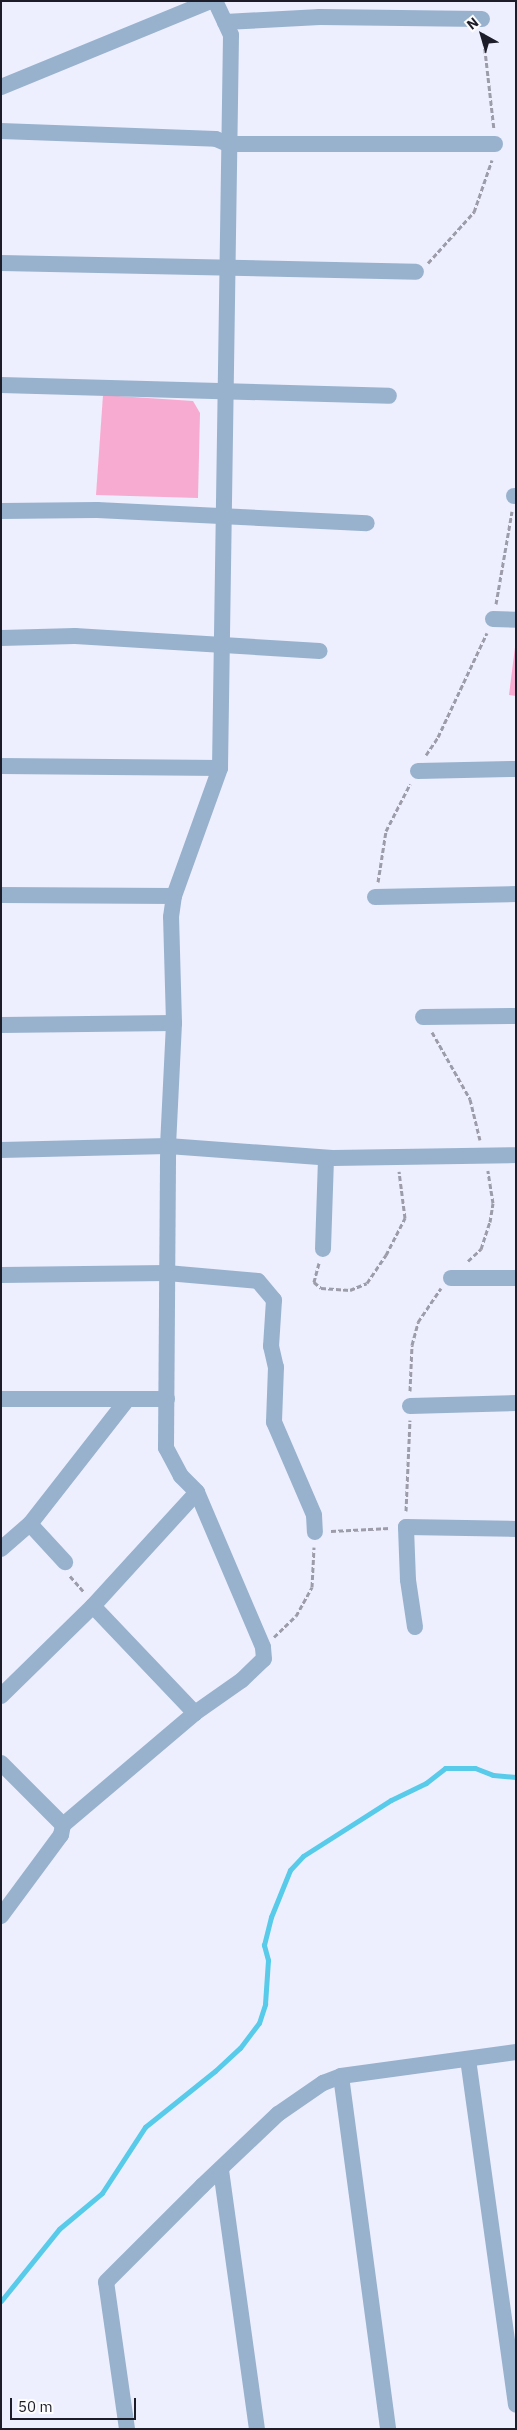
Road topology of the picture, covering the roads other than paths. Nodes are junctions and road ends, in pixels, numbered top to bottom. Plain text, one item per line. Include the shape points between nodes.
1 (213, 1) edge
2 (482, 19) dead end
3 (225, 22) junction
4 (1, 87) edge
5 (1, 131) edge
6 (228, 144) junction
7 (495, 144) dead end
8 (1, 263) edge
9 (227, 270) junction
10 (416, 272) dead end
11 (1, 385) edge
12 (225, 391) junction
13 (389, 396) dead end
14 (1, 512) edge
15 (223, 518) junction
16 (367, 523) dead end
17 (493, 619) road end
18 (516, 620) edge
19 (1, 638) edge
20 (220, 643) junction
21 (320, 651) dead end
22 (1, 766) edge
23 (220, 768) junction
24 (516, 769) edge
25 (418, 771) road end
26 (516, 894) edge
27 (1, 895) edge
28 (174, 896) junction
29 (375, 897) road end
30 (516, 1016) edge
31 (423, 1017) dead end
32 (174, 1023) junction
33 (1, 1024) edge
34 (168, 1146) junction
35 (1, 1150) edge
36 (516, 1155) edge
37 (326, 1158) junction
38 (323, 1249) dead end
39 (167, 1273) junction
40 (1, 1275) edge
41 (451, 1278) dead end
42 (516, 1278) edge
43 (1, 1399) edge
44 (127, 1400) junction
45 (167, 1400) junction
46 (516, 1403) edge
47 (410, 1406) dead end
48 (197, 1492) junction
49 (30, 1524) junction
50 (516, 1529) edge
51 (315, 1532) road end
52 (1, 1549) edge
53 (65, 1562) road end
54 (93, 1606) junction
55 (415, 1627) dead end
56 (1, 1696) edge
57 (195, 1713) junction
58 (1, 1763) edge
59 (63, 1826) junction
60 (1, 1916) edge
61 (516, 2052) edge
62 (468, 2059) junction
63 (341, 2076) junction
64 (221, 2170) junction
65 (516, 2405) edge
66 (127, 2429) edge
67 (257, 2429) edge
68 (388, 2429) edge

1 - 3 street
1 - 4 street
2 - 3 street via 320,17
3 - 6 street via 231,35
5 - 6 street via 216,139
6 - 7 street
6 - 9 street
8 - 9 street
9 - 10 street
9 - 12 street
11 - 12 street
12 - 13 street
12 - 15 street
14 - 15 street via 97,510
15 - 16 street
15 - 20 street
17 - 18 street
19 - 20 street via 75,636
20 - 21 street
20 - 23 street
22 - 23 street
23 - 28 street
24 - 25 street
26 - 29 street
27 - 28 street
28 - 32 street via 171,917
30 - 31 street
32 - 33 street
32 - 34 street
34 - 35 street
34 - 37 street
34 - 39 street
36 - 37 street
37 - 38 street
39 - 40 street
39 - 45 street
39 - 51 street via 258,1281 274,1300 271,1346 276,1367 274,1422 314,1515
41 - 42 street
43 - 44 street
44 - 45 street
44 - 49 street
45 - 48 street via 166,1448 181,1476
46 - 47 street
48 - 54 street
48 - 57 street via 263,1647 264,1659
49 - 52 street
49 - 53 street
50 - 55 street via 406,1527 408,1580
54 - 56 street
54 - 57 street
57 - 59 street
58 - 59 street
59 - 60 street via 61,1836
61 - 62 street
62 - 63 street
62 - 65 street
63 - 64 street via 323,2083 278,2114
63 - 68 street
64 - 66 street via 106,2282
64 - 67 street

